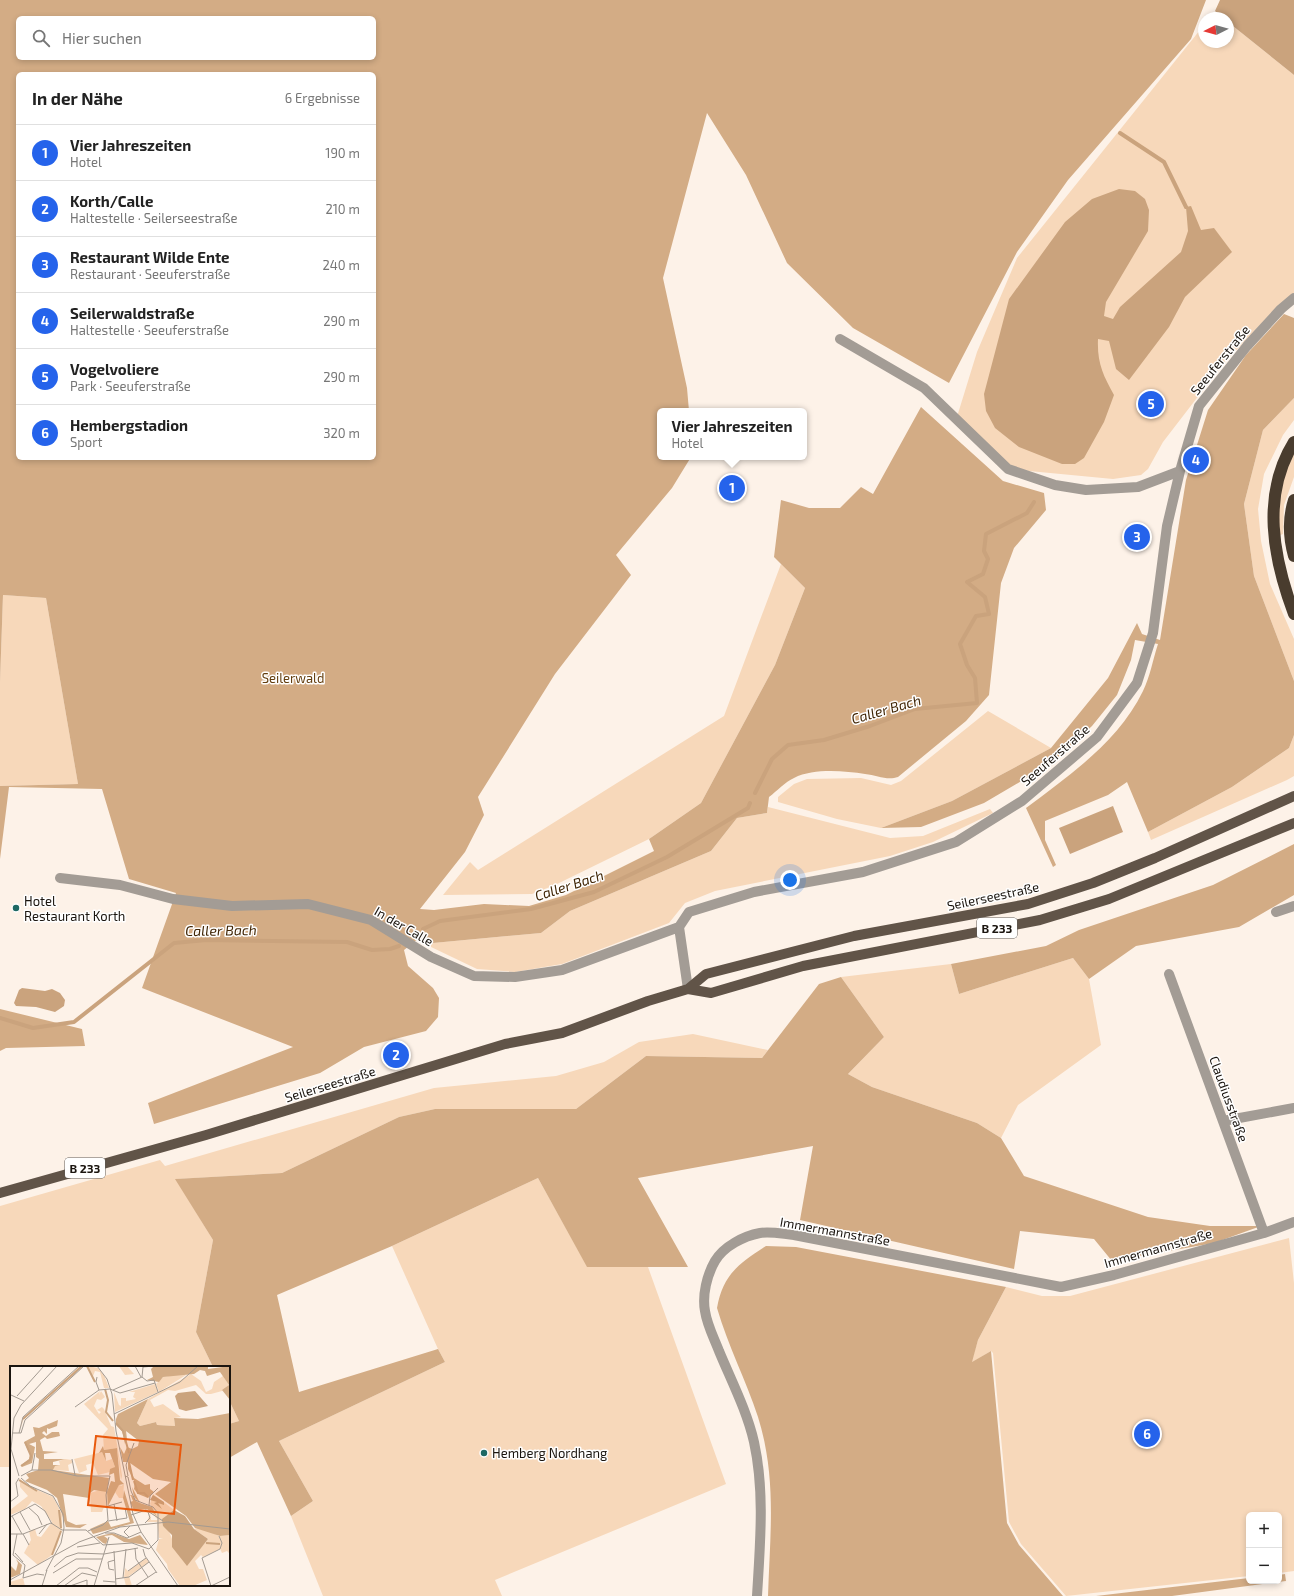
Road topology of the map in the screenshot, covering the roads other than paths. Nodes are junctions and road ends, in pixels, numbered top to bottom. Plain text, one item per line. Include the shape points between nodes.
1 (1294, 298) edge
2 (840, 339) dead end
3 (1294, 442) edge
4 (1180, 471) junction
5 (1294, 500) edge
6 (1294, 556) edge
7 (1294, 614) edge
8 (1294, 796) edge
9 (1294, 823) edge
10 (60, 878) dead end
11 (1294, 906) edge
12 (1276, 912) dead end
13 (679, 927) junction
14 (1169, 974) dead end
15 (688, 989) junction
16 (1294, 1108) edge
17 (1223, 1121) junction
18 (0, 1192) edge
19 (1294, 1222) edge
20 (1264, 1233) junction
21 (757, 1596) edge

1 - 4 street, Seeuferstraße via 1247,346 1199,406
2 - 4 street via 924,388 1008,469 1055,486 1086,490 1138,487
3 - 7 highway via 1288,451 1277,482 1272,516 1282,580
4 - 13 street, Seeuferstraße via 1168,526 1153,633 1137,683 1098,737 1022,801 956,842 863,872 754,892 688,912
5 - 6 highway via 1290,519
8 - 15 main road, Seilerseestraße / B 233 via 1093,883 1028,904 854,936 706,974
9 - 15 main road, Seilerseestraße / B 233 via 1110,899 1040,920 803,966 710,993
10 - 13 street, In der Calle via 120,885 173,899 232,906 308,904 371,920 431,957 474,976 515,977 562,970
11 - 12 street
13 - 15 street
14 - 17 street, Claudiusstraße
15 - 18 main road, Seilerseestraße / B 233 via 562,1033 505,1044 206,1135
16 - 17 street
17 - 20 street, Claudiusstraße
19 - 20 street, Immermannstraße
20 - 21 street, Immermannstraße via 1114,1275 1061,1287 794,1235 761,1233 733,1243 718,1256 709,1272 705,1310 745,1413 759,1466 761,1505

